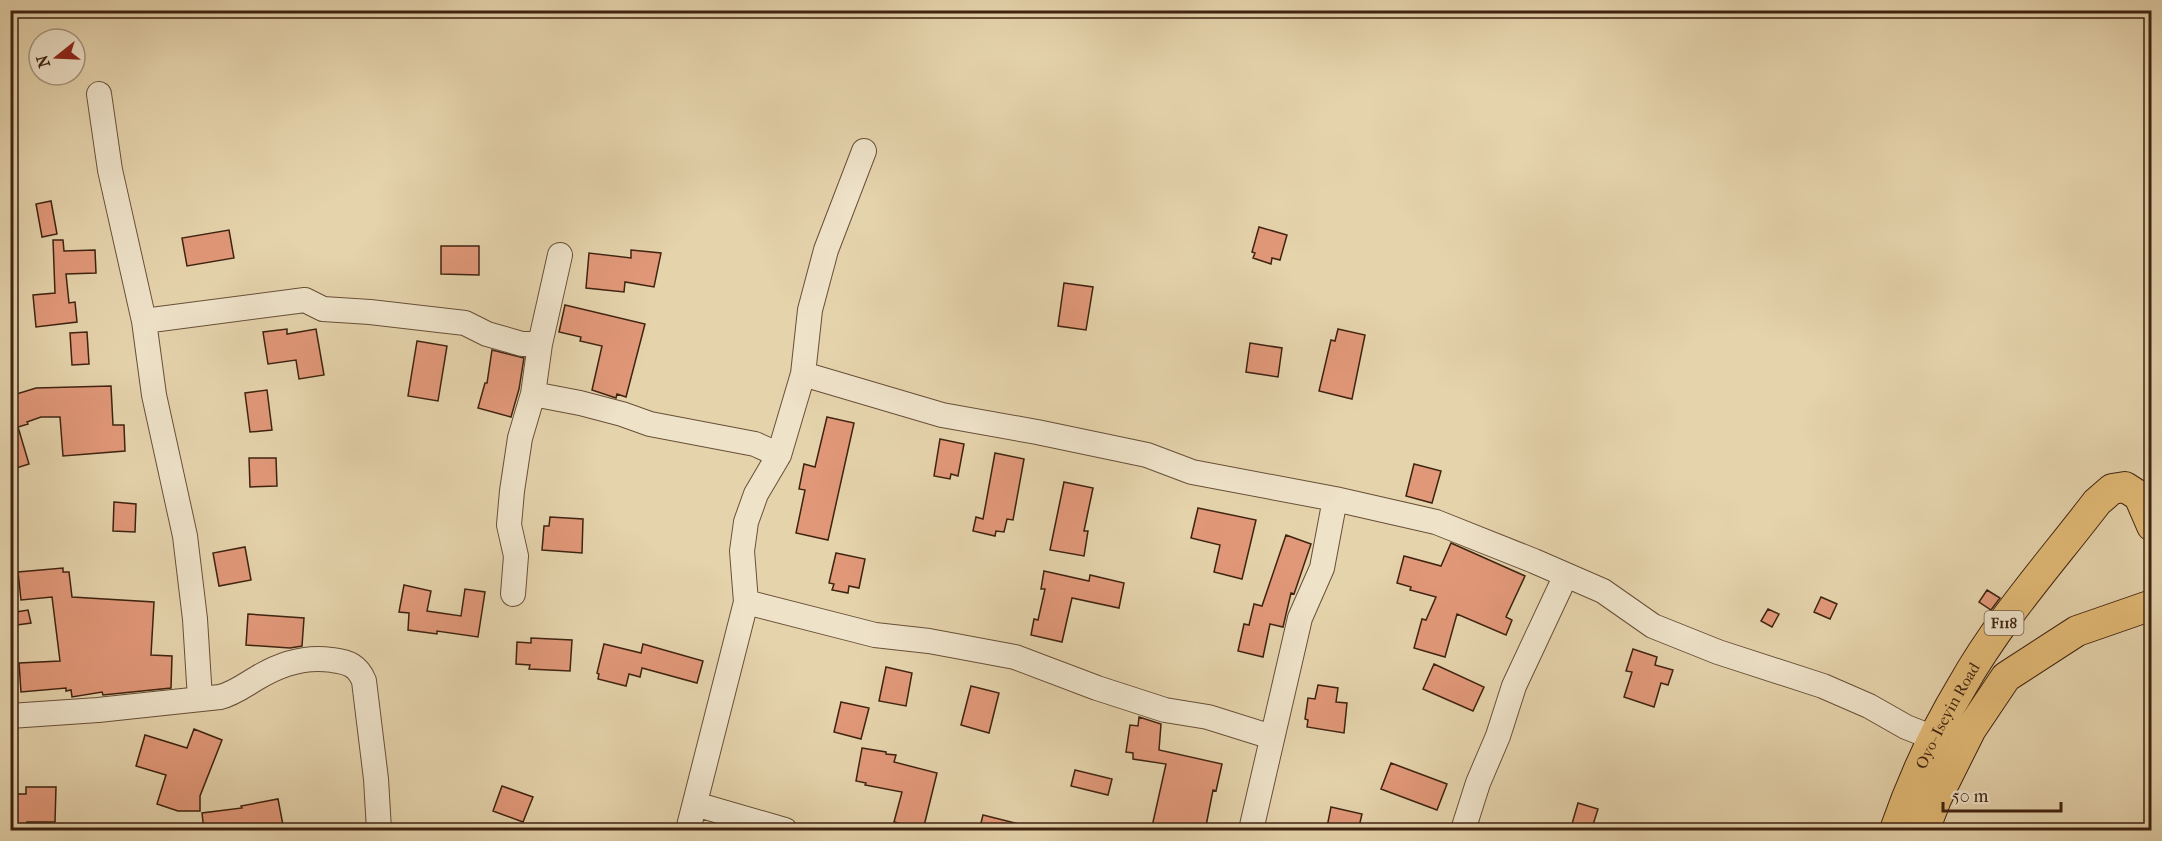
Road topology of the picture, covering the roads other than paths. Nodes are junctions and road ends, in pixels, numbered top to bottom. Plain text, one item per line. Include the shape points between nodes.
1 (99, 94) dead end
2 (864, 150) dead end
3 (560, 255) dead end
4 (144, 321) junction
5 (540, 344) junction
6 (803, 374) junction
7 (532, 394) junction
8 (779, 455) junction
9 (1335, 499) junction
10 (2151, 526) edge
11 (1566, 575) junction
12 (513, 594) dead end
13 (746, 602) junction
14 (2151, 605) edge
15 (200, 699) junction
16 (10, 716) edge
17 (1272, 737) junction
18 (1934, 738) junction
19 (695, 804) junction
20 (379, 831) edge
21 (688, 831) edge
22 (785, 831) edge
23 (1251, 831) edge
24 (1463, 831) edge
25 (1895, 831) edge
26 (1924, 831) edge

1 - 4 street via 110,170
2 - 6 street via 826,250 810,310
3 - 5 street
4 - 5 street via 305,300 323,309 465,323 522,344
4 - 15 street via 154,395 184,536
5 - 7 street
6 - 8 street
6 - 9 street via 942,415 1147,455 1192,472
7 - 8 street via 650,424 755,444
7 - 12 street via 512,491 509,525 516,556
8 - 13 street via 756,494 746,522 742,551
9 - 11 street via 1436,522
9 - 17 street via 1322,568 1300,618
10 - 18 main road, Oyo- Iseyin Road / F118 via 2139,496 2125,487 2112,489 2097,502 2000,628 1962,685
11 - 18 street via 1603,591 1653,626 1823,686
11 - 24 street via 1514,686
13 - 17 street via 875,635 1016,657 1164,710 1209,717
13 - 19 street
14 - 26 main road, Oyo- Iseyin Road / F118 via 2076,631 2006,677 1971,729
15 - 16 street
15 - 20 street via 229,695 292,662 326,659 348,662 359,670 366,692
17 - 23 street
18 - 25 main road, Oyo- Iseyin Road / F118
19 - 21 street
19 - 22 street

